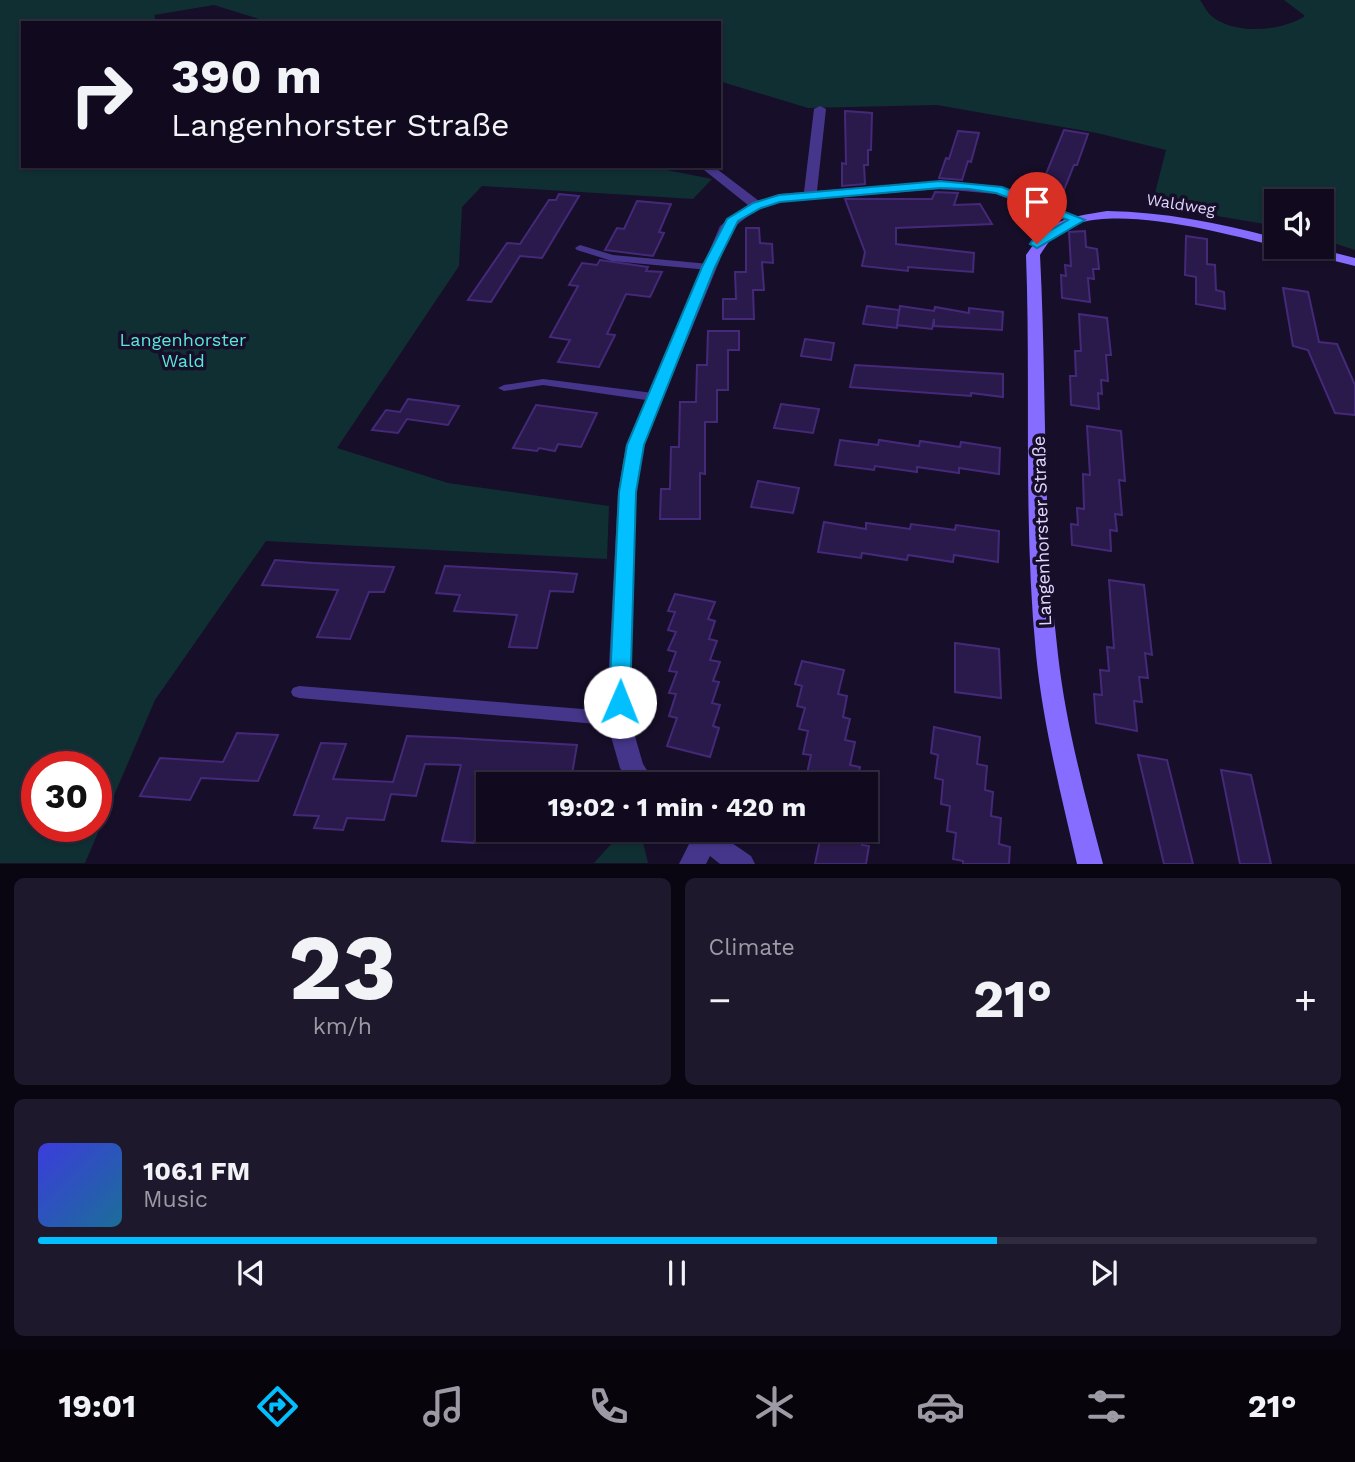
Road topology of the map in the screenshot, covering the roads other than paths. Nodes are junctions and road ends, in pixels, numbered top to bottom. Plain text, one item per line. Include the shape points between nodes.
1 (820, 109) dead end
2 (708, 168) edge
3 (810, 195) junction
4 (757, 205) junction
5 (1079, 220) junction
6 (1264, 239) edge
7 (580, 248) dead end
8 (1334, 257) edge
9 (1355, 262) edge
10 (709, 267) junction
11 (504, 388) dead end
12 (653, 397) junction
13 (299, 692) dead end
14 (620, 719) junction
15 (635, 772) edge
16 (697, 842) edge
17 (711, 842) edge
18 (692, 863) edge
19 (742, 863) edge
20 (1090, 863) edge

1 - 3 street
2 - 4 street
3 - 4 street
3 - 5 street via 969,186 998,190
4 - 10 street via 727,226
5 - 6 street, Waldweg via 1157,216
5 - 20 street, Langenhorster Straße via 1048,235 1033,255 1040,571 1047,655 1060,740
7 - 10 lane via 612,258
8 - 9 street
10 - 12 street
11 - 12 lane via 543,383
12 - 14 street via 635,445 627,492
13 - 14 lane
14 - 15 street
16 - 18 street
17 - 19 street

